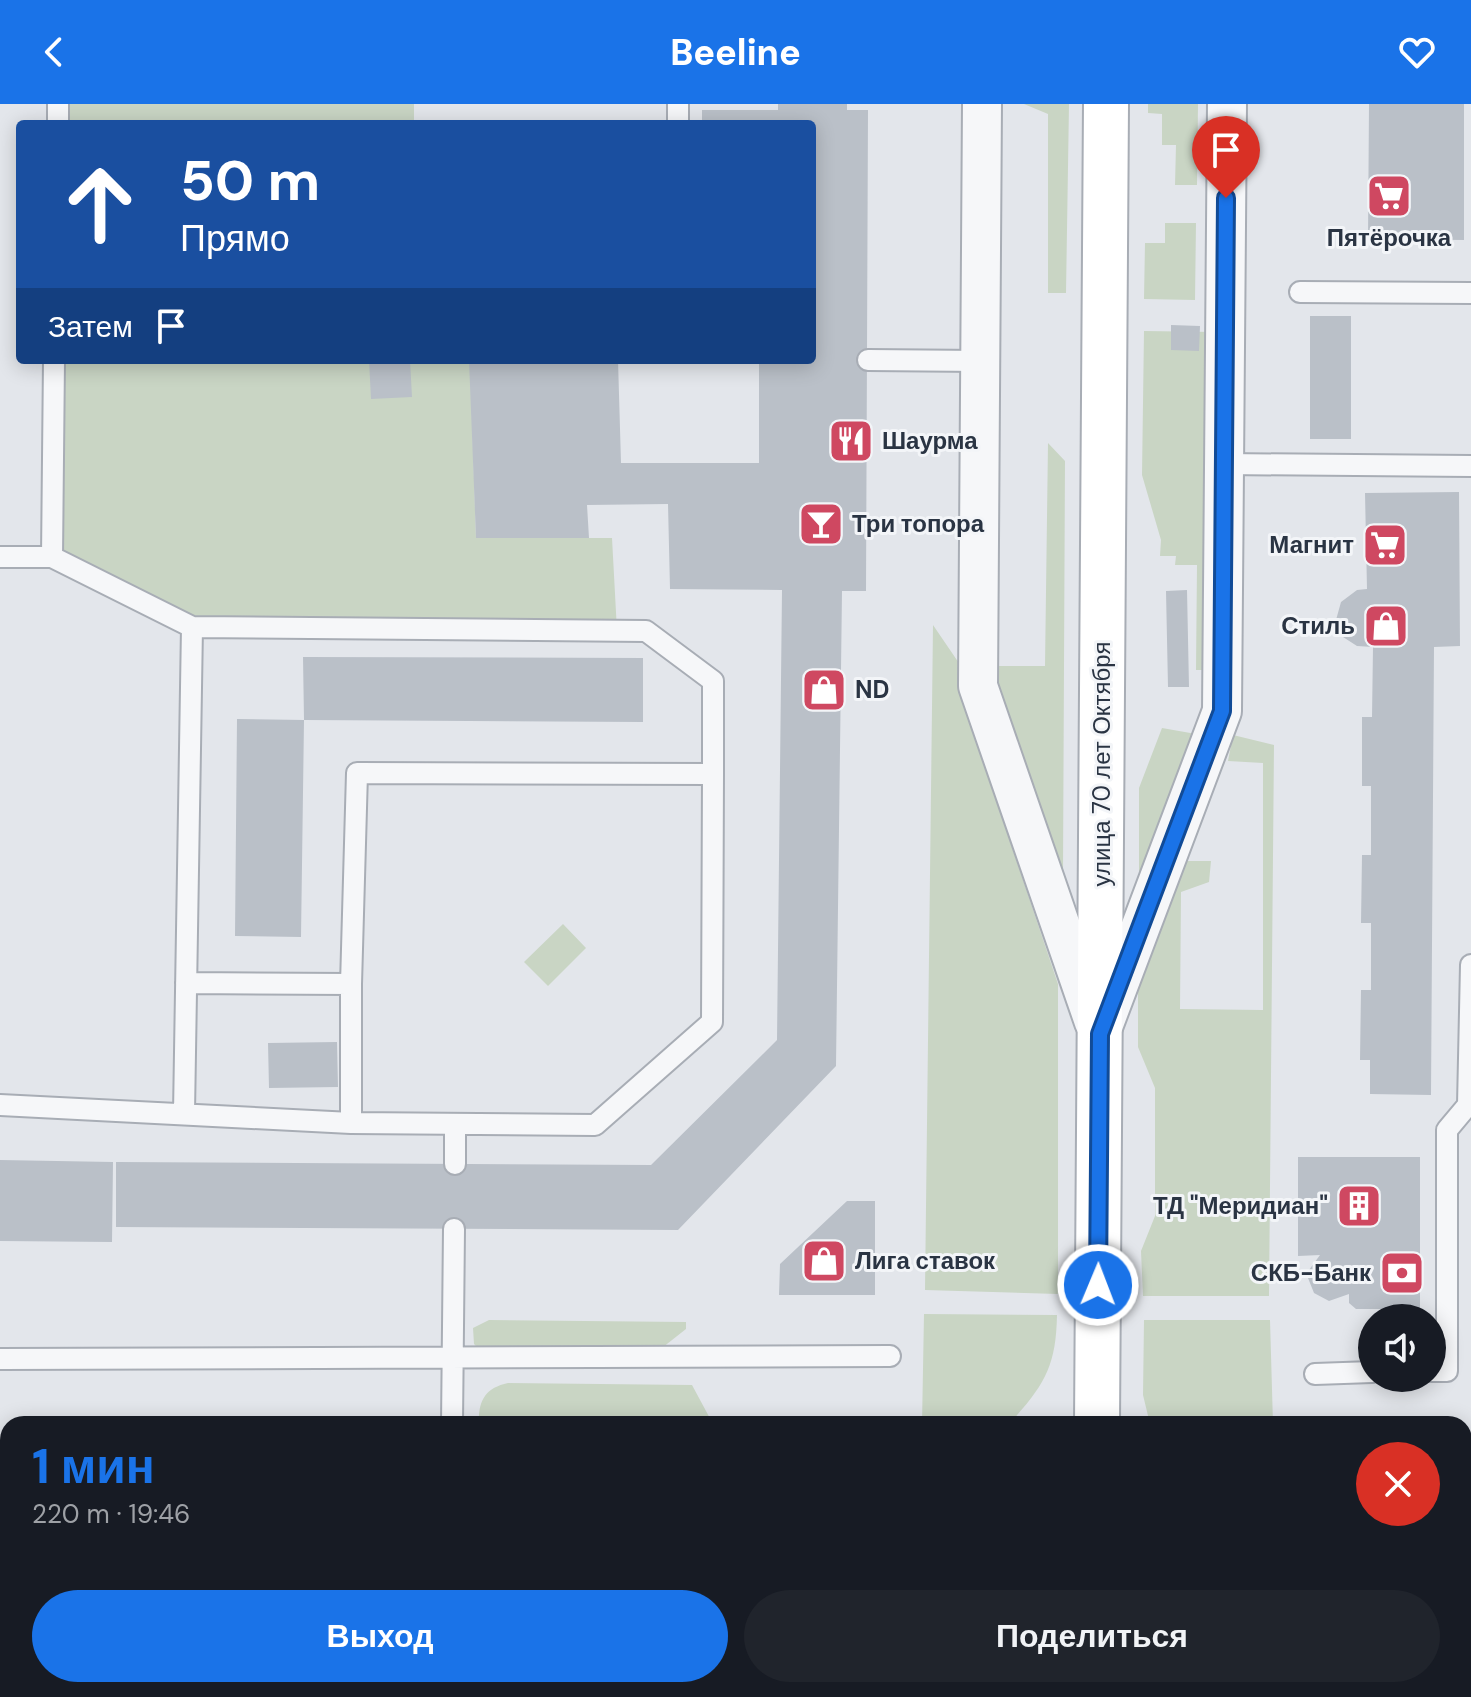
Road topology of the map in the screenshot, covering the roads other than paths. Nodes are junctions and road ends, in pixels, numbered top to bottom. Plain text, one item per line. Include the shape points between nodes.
1 (982, 104) edge
2 (1106, 104) edge
3 (1227, 104) edge
4 (1300, 292) dead end
5 (1471, 293) edge
6 (868, 360) dead end
7 (981, 361) junction
8 (54, 364) edge
9 (1224, 464) junction
10 (1471, 466) edge
11 (0, 557) edge
12 (52, 557) junction
13 (192, 627) junction
14 (713, 774) junction
15 (1471, 965) edge
16 (186, 983) junction
17 (351, 984) junction
18 (1100, 1036) junction
19 (0, 1105) edge
20 (1469, 1105) edge
21 (184, 1113) junction
22 (351, 1123) junction
23 (455, 1125) junction
24 (455, 1164) dead end
25 (454, 1229) dead end
26 (890, 1356) dead end
27 (453, 1357) junction
28 (0, 1359) edge
29 (1446, 1371) edge
30 (1358, 1372) edge
31 (1315, 1374) dead end
32 (452, 1416) edge
33 (1097, 1416) edge

1 - 7 street
2 - 18 main road, улица 70 лет Октября
3 - 9 street
4 - 5 lane
6 - 7 lane
7 - 18 street via 978,686
8 - 12 lane
9 - 10 lane
9 - 18 street via 1222,711
11 - 12 lane
12 - 13 lane
13 - 14 lane via 646,631 713,681
13 - 16 lane
14 - 17 lane via 357,773
14 - 23 lane via 712,1022 595,1125
15 - 20 lane
16 - 17 lane
16 - 21 lane
17 - 22 lane
18 - 33 main road, улица 70 лет Октября
19 - 21 lane
20 - 29 lane via 1447,1130
21 - 22 lane
22 - 23 lane
23 - 24 lane
25 - 27 lane
26 - 27 lane
27 - 28 lane
27 - 32 lane
30 - 31 lane

